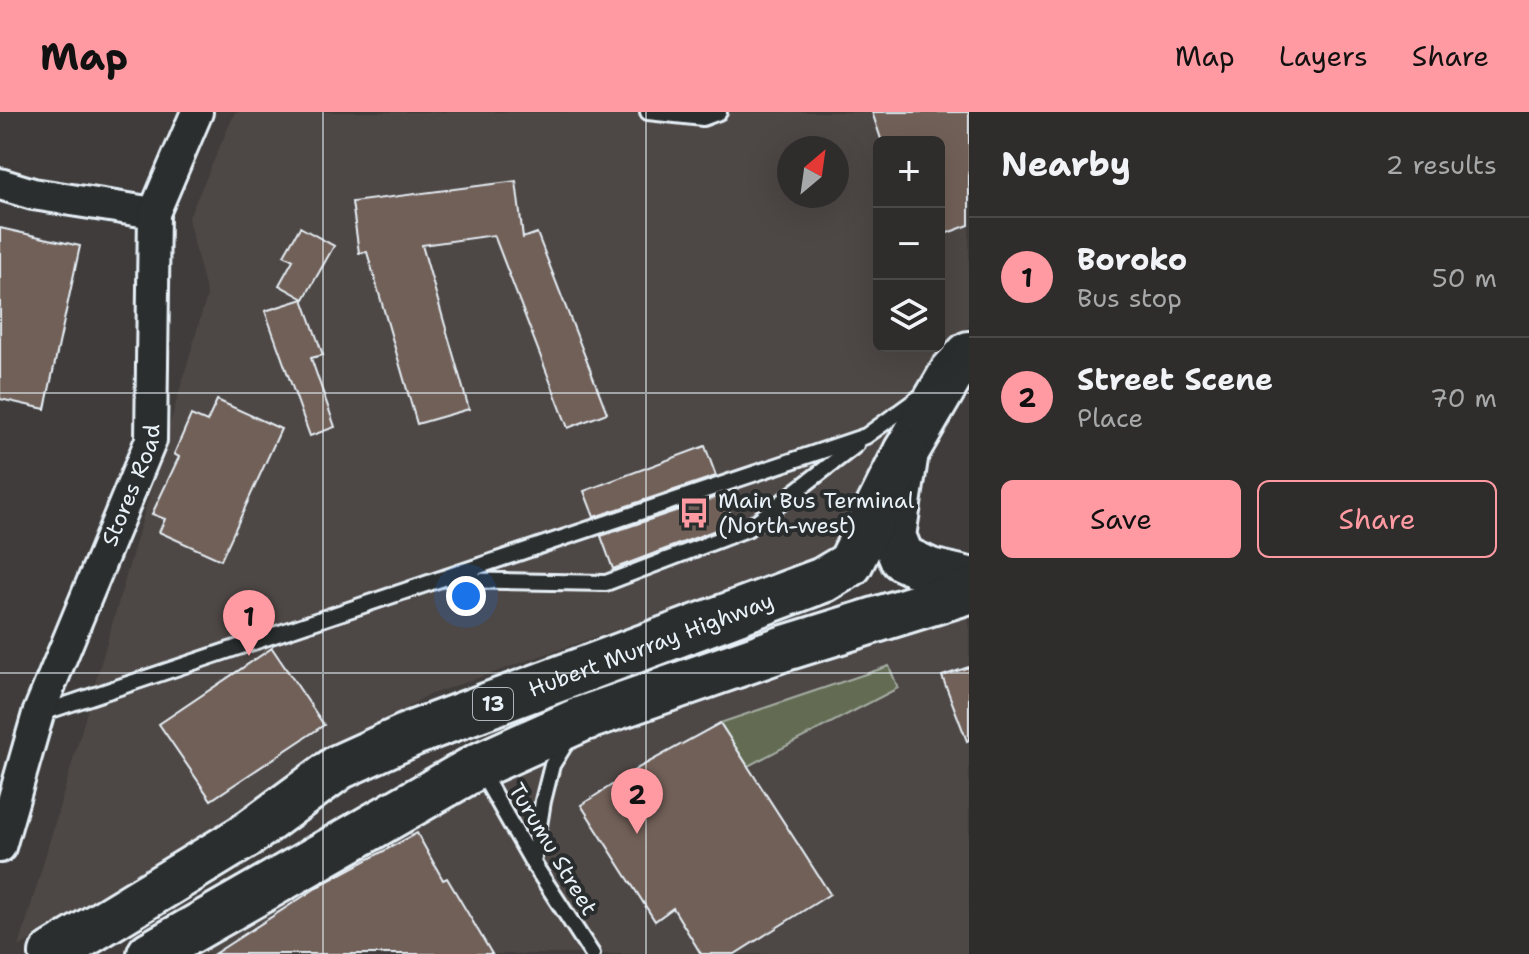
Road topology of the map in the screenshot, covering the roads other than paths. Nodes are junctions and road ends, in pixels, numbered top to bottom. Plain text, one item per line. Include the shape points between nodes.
1 (197, 112) edge
2 (648, 112) edge
3 (719, 112) edge
4 (0, 184) edge
5 (154, 213) junction
6 (961, 363) edge
7 (866, 436) junction
8 (906, 452) junction
9 (439, 579) junction
10 (969, 580) edge
11 (969, 591) edge
12 (38, 714) junction
13 (582, 719) junction
14 (478, 766) junction
15 (0, 847) edge
16 (533, 863) junction
17 (52, 954) edge
18 (150, 954) edge
19 (592, 954) edge

1 - 5 street, Stores Road
2 - 3 lane via 703,118
4 - 5 street
5 - 12 street, Stores Road via 151,440
6 - 7 lane
6 - 8 highway, 13
7 - 9 lane
7 - 9 lane via 747,529 606,583
8 - 10 highway, 13 via 893,536 902,558
8 - 17 highway, Hubert Murray Highway / 13 via 850,564 823,580 414,733 339,767 244,837
9 - 12 lane
11 - 13 highway, Hubert Murray Highway / 13
12 - 15 street, Stores Road
13 - 14 highway, Hubert Murray Highway / 13
13 - 16 lane via 552,765
14 - 16 lane, Turumu Street
14 - 18 highway, Hubert Murray Highway / 13
16 - 19 lane, Turumu Street

